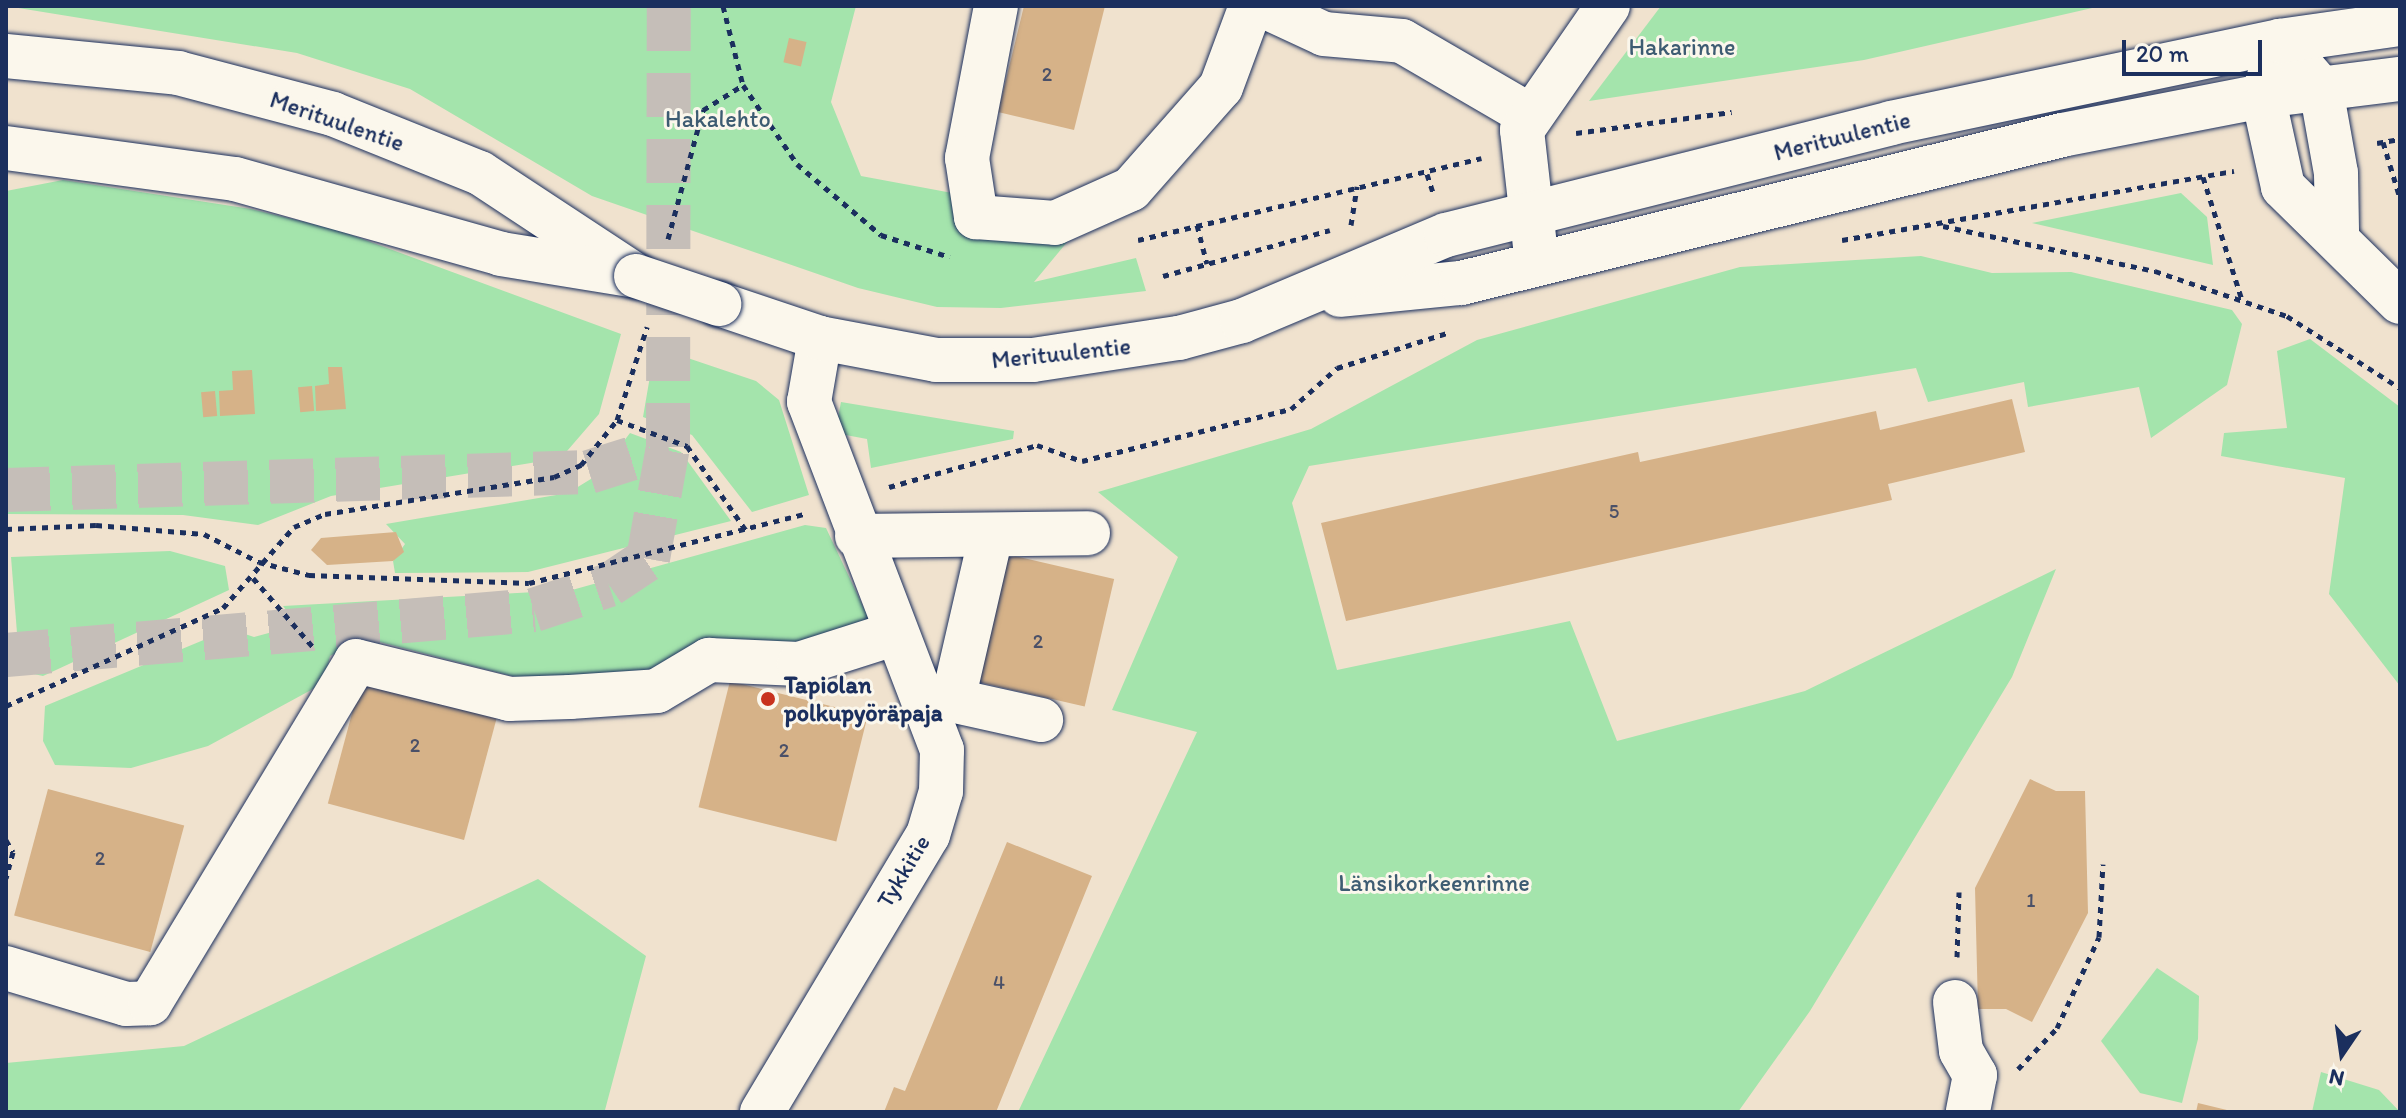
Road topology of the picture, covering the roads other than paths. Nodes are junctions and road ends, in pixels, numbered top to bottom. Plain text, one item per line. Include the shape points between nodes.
1 (996, 6) edge
2 (1251, 6) edge
3 (1264, 6) edge
4 (1608, 6) edge
5 (2400, 24) edge
6 (2280, 41) junction
7 (6, 56) edge
8 (2400, 79) edge
9 (2321, 89) junction
10 (2263, 96) junction
11 (1525, 132) junction
12 (8, 149) edge
13 (1526, 215) junction
14 (2337, 233) junction
15 (1537, 264) junction
16 (636, 276) junction
17 (1298, 299) junction
18 (2400, 302) edge
19 (820, 338) junction
20 (850, 518) junction
21 (1088, 533) dead end
22 (991, 535) junction
23 (893, 634) junction
24 (936, 696) junction
25 (1041, 720) dead end
26 (6, 968) edge
27 (1955, 1002) road end
28 (1972, 1093) edge
29 (762, 1112) edge

1 - 2 main road via 967,158 976,217 1055,223 1131,189 1221,87
3 - 11 main road via 1324,34 1402,41
4 - 11 main road
5 - 6 main road, Merituulentie
6 - 9 main road
6 - 10 main road
6 - 13 main road, Merituulentie via 1891,123
7 - 16 main road, Merituulentie via 178,73 333,114 480,173
8 - 9 main road, Merituulentie
9 - 10 main road, Merituulentie
9 - 14 main road via 2332,150
10 - 14 main road via 2273,164 2283,187
10 - 15 main road, Merituulentie via 2017,145
11 - 13 main road
12 - 16 main road, Merituulentie via 235,179 501,254
13 - 15 main road
13 - 17 main road, Merituulentie via 1446,235
14 - 18 main road
15 - 17 main road, Merituulentie via 1461,283
16 - 19 main road, Merituulentie, bridge
17 - 19 main road, Merituulentie via 1179,338 1033,360 936,360
19 - 20 main road, Tykkitie via 809,402
20 - 22 main road
20 - 23 main road, Tykkitie
21 - 22 main road
22 - 24 main road
23 - 24 main road, Tykkitie
23 - 26 main road via 799,664 709,660 657,691 509,699 356,661 171,980 150,1003 126,1004
24 - 25 main road
24 - 29 main road, Tykkitie via 941,791 928,835
27 - 28 main road

